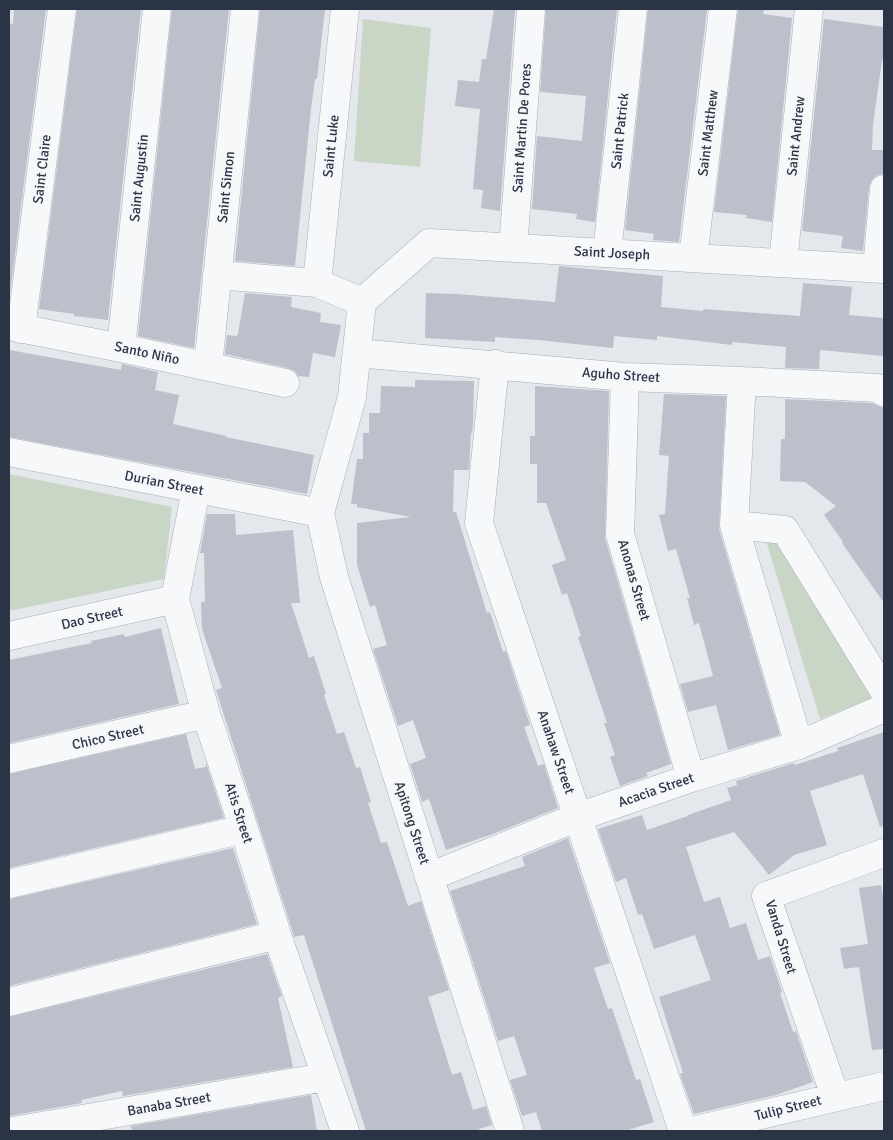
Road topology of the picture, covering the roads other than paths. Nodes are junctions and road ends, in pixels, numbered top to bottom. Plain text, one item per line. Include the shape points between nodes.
1 (62, 9) edge
2 (157, 9) edge
3 (245, 9) edge
4 (345, 9) edge
5 (531, 9) edge
6 (633, 9) edge
7 (723, 9) edge
8 (809, 9) edge
9 (884, 189) edge
10 (513, 248) junction
11 (607, 253) junction
12 (693, 258) junction
13 (783, 263) junction
14 (881, 268) edge
15 (217, 275) junction
16 (317, 284) junction
17 (362, 302) junction
18 (15, 328) edge
19 (121, 348) junction
20 (357, 353) junction
21 (496, 364) junction
22 (208, 366) junction
23 (625, 377) junction
24 (742, 381) junction
25 (285, 384) dead end
26 (884, 392) edge
27 (9, 452) edge
28 (196, 489) junction
29 (320, 513) junction
30 (734, 525) junction
31 (174, 598) junction
32 (9, 636) edge
33 (884, 691) edge
34 (884, 708) edge
35 (206, 714) junction
36 (799, 745) junction
37 (9, 759) edge
38 (691, 778) junction
39 (578, 817) junction
40 (244, 829) junction
41 (884, 853) edge
42 (430, 877) junction
43 (9, 884) edge
44 (277, 935) junction
45 (9, 1002) edge
46 (325, 1077) junction
47 (884, 1086) edge
48 (835, 1096) junction
49 (13, 1131) edge
50 (344, 1131) edge
51 (510, 1131) edge
52 (683, 1131) edge
53 (692, 1131) edge

1 - 18 street, Saint Claire
2 - 19 street, Saint Augustin
3 - 15 street, Saint Simon
4 - 16 street, Saint Luke
5 - 10 street, Saint Martin De Pores
6 - 11 street, Saint Patrick
7 - 12 street, Saint Matthew
8 - 13 street, Saint Andrew
9 - 14 street
10 - 11 street, Saint Joseph
10 - 17 street, Saint Joseph via 429,243
11 - 12 street, Saint Joseph
12 - 13 street, Saint Joseph
13 - 14 street, Saint Joseph
15 - 16 street
15 - 22 street, Saint Simon
16 - 17 street
17 - 20 street
18 - 19 street, Santo Niño
19 - 22 street, Santo Niño
20 - 21 street, Aguho Street
20 - 29 street via 352,397
21 - 23 street, Aguho Street
21 - 39 street, Anahaw Street via 480,523
22 - 25 street, Santo Niño
23 - 24 street, Aguho Street
23 - 38 street, Anonas Street via 620,534
24 - 26 street, Aguho Street via 877,388
24 - 30 street
27 - 28 street, Durian Street
28 - 29 street, Durian Street
28 - 31 street, Atis Street
29 - 42 street, Apitong Street via 334,577
30 - 33 street via 785,530
30 - 36 street
31 - 32 street, Dao Street
31 - 35 street, Atis Street
34 - 36 street, Acacia Street
35 - 37 street, Chico Street
35 - 40 street, Atis Street
36 - 38 street, Acacia Street
38 - 39 street, Acacia Street
39 - 42 street, Acacia Street
39 - 52 street, Anahaw Street
40 - 43 street
40 - 44 street, Atis Street
41 - 48 street, Vanda Street via 766,896
42 - 51 street, Apitong Street
44 - 45 street
44 - 46 street, Atis Street
46 - 49 street, Banaba Street
46 - 50 street, Atis Street
47 - 48 street, Tulip Street
48 - 53 street, Tulip Street

